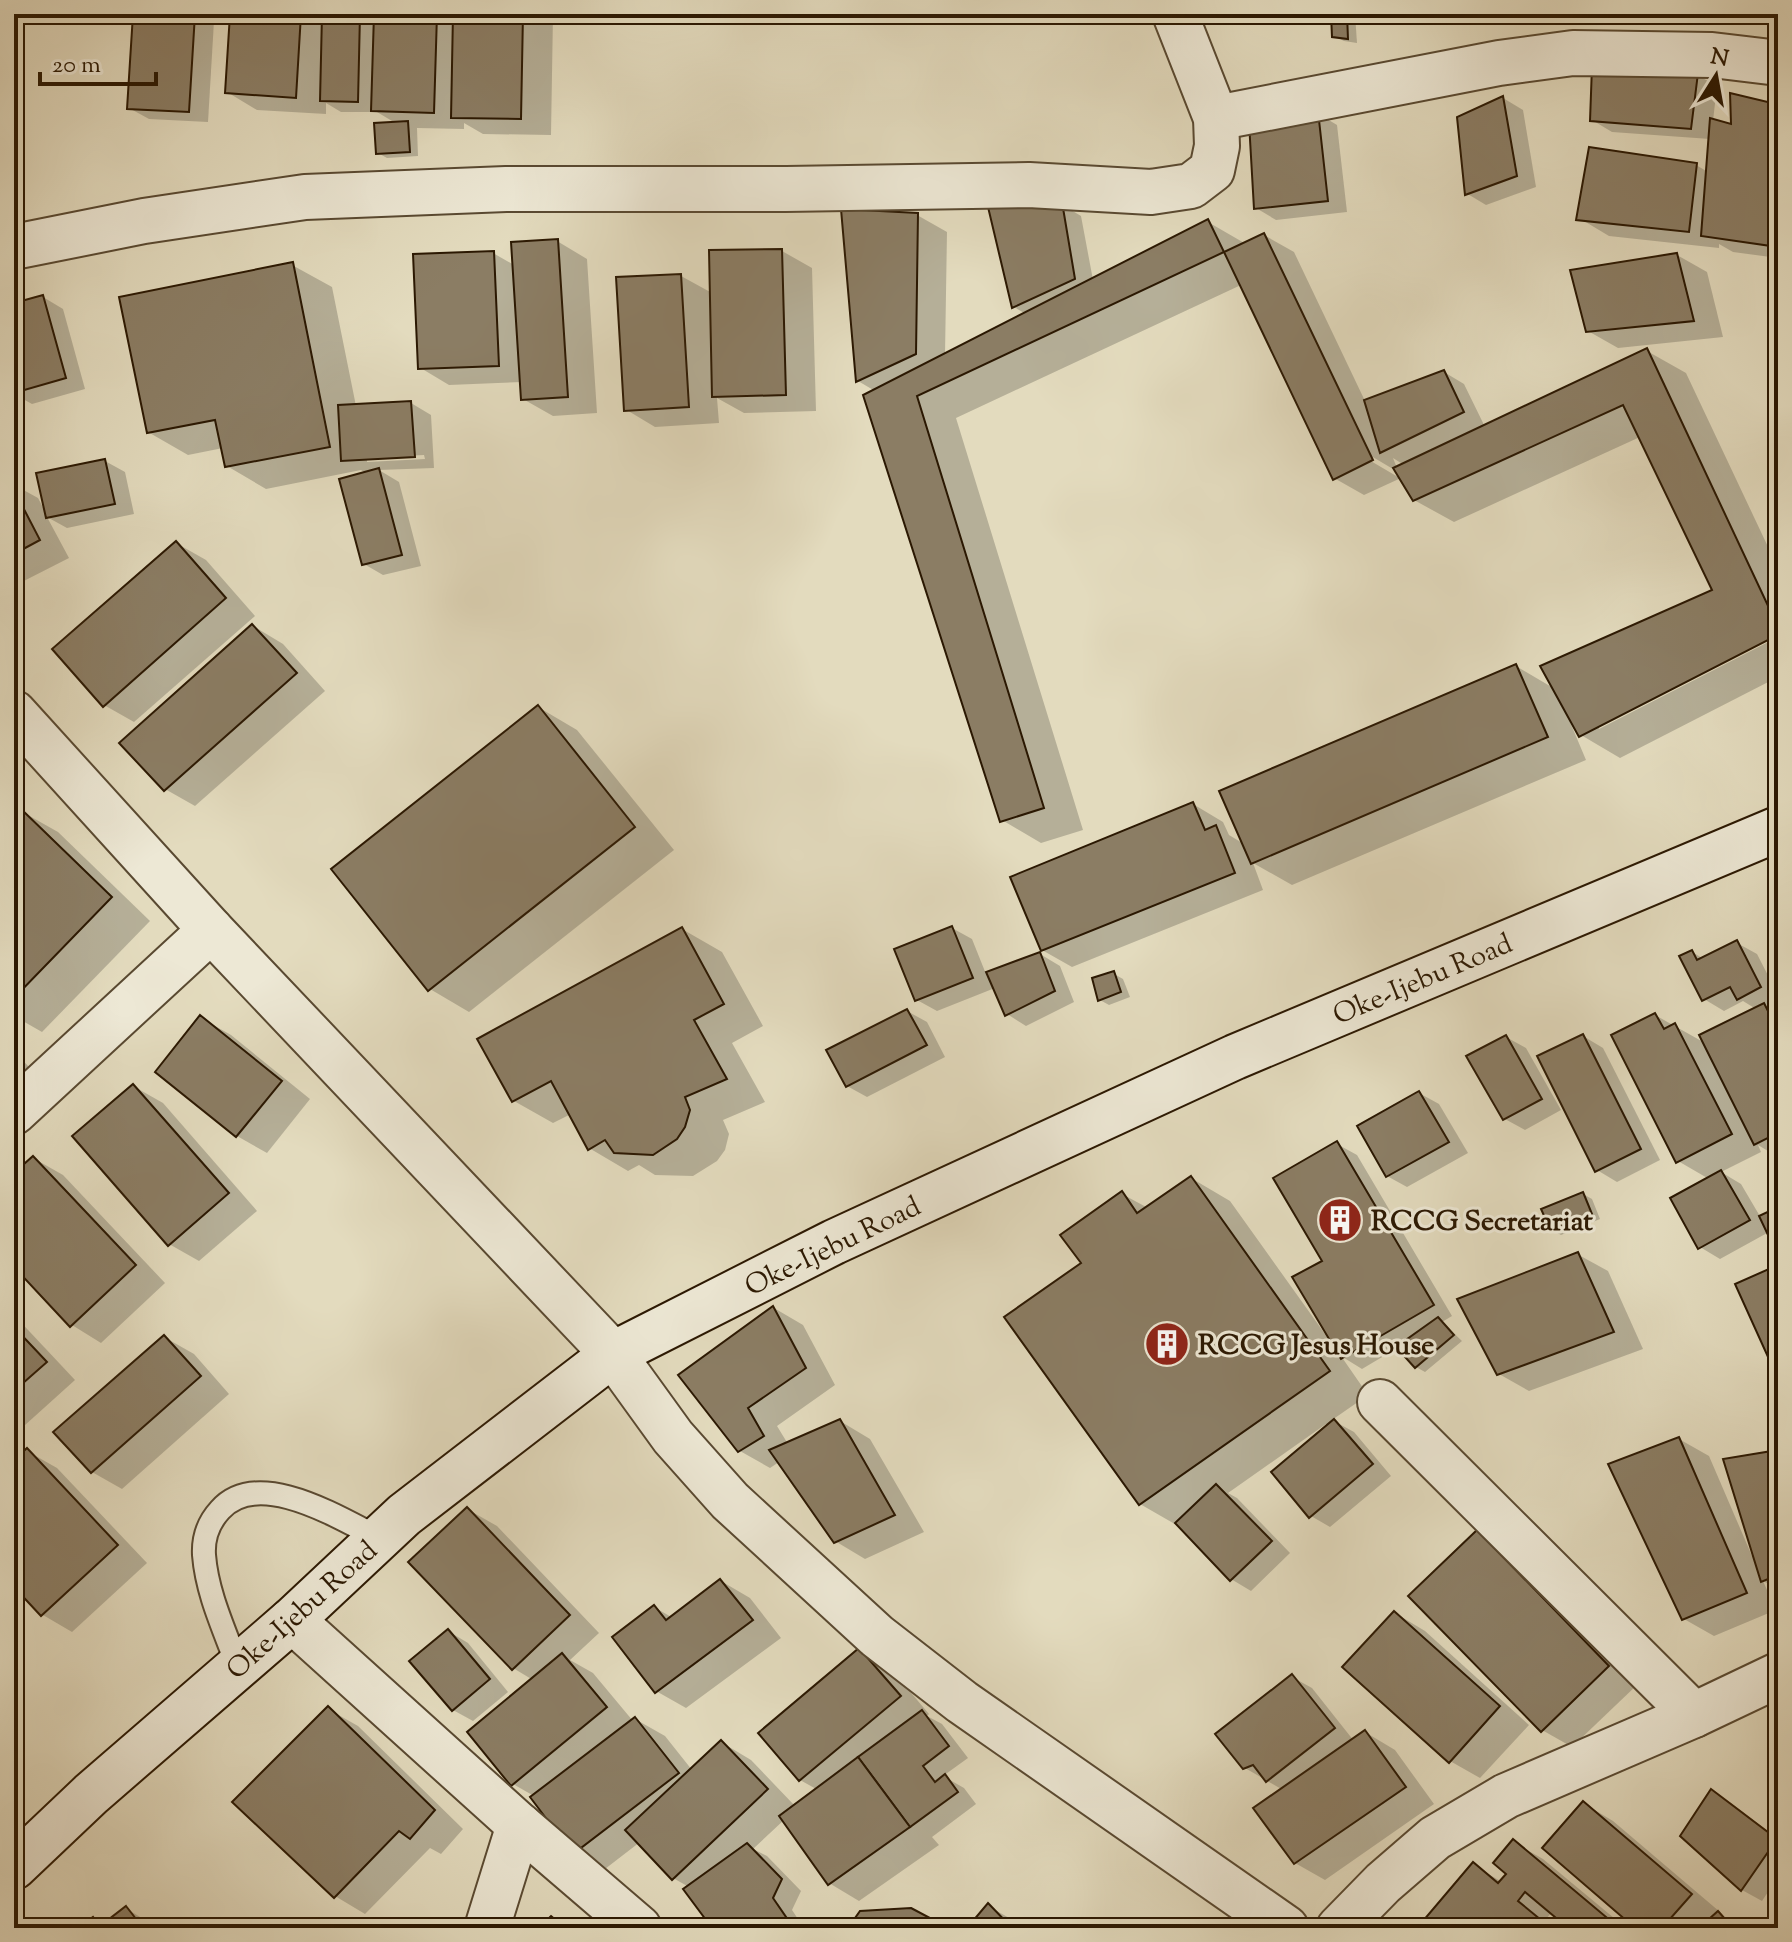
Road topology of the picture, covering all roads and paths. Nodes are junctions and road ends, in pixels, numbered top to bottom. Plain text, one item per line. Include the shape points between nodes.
1 (1175, 14) edge
2 (1778, 63) edge
3 (1216, 118) junction
4 (14, 247) edge
5 (14, 713) edge
6 (1778, 829) edge
7 (211, 930) junction
8 (14, 1112) edge
9 (613, 1354) junction
10 (1380, 1402) dead end
11 (379, 1538) junction
12 (292, 1620) junction
13 (238, 1667) junction
14 (1778, 1675) edge
15 (1694, 1715) junction
16 (519, 1825) junction
17 (14, 1867) edge
18 (487, 1928) edge
19 (639, 1928) edge
20 (1286, 1928) edge
21 (1339, 1928) edge

1 - 3 street
2 - 3 street via 1712,55 1573,53
3 - 4 street via 1212,170 1191,186 1151,192 1029,185 506,189 305,197
5 - 7 street
6 - 9 street, Oke-Ijebu Road via 1193,1077 834,1242
7 - 8 street
7 - 9 street
9 - 11 street, Oke-Ijebu Road
9 - 20 street via 673,1437 721,1490 877,1636 975,1711
10 - 15 street
11 - 12 street, Oke-Ijebu Road
11 - 13 lane via 308,1503 268,1493 244,1494 226,1503 211,1520 204,1558 211,1595
12 - 13 street, Oke-Ijebu Road
12 - 16 street
13 - 17 street, Oke-Ijebu Road
14 - 15 street
15 - 21 street via 1506,1796 1435,1838
16 - 18 street
16 - 19 street

